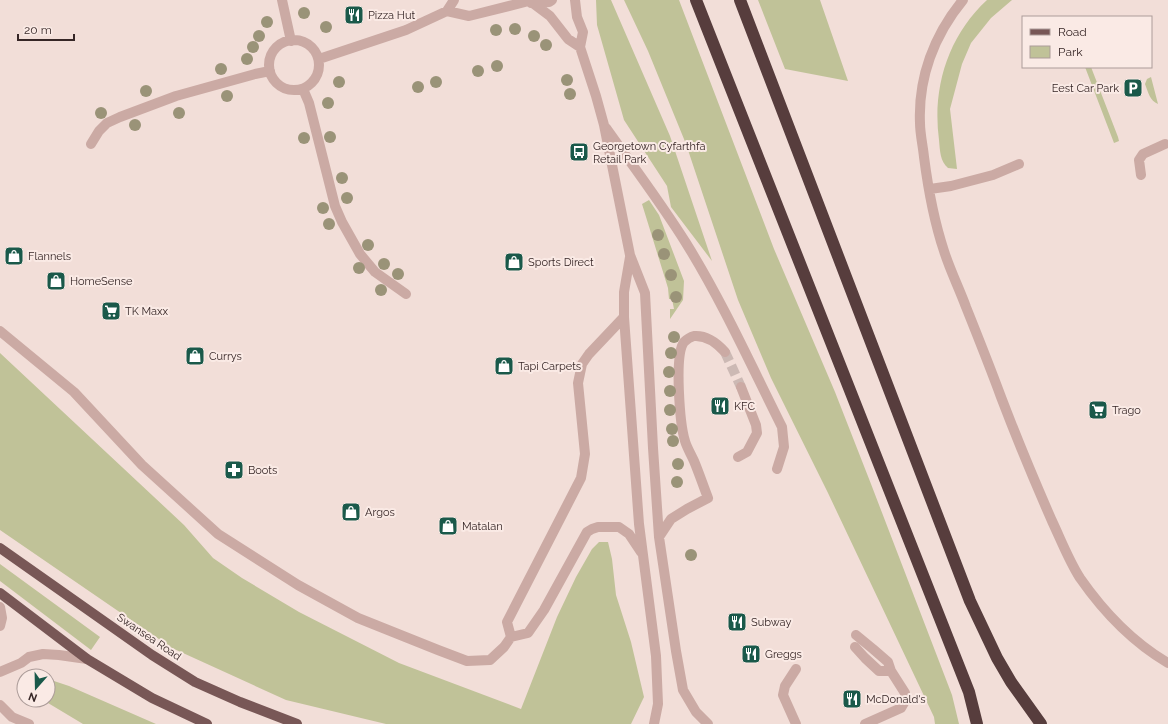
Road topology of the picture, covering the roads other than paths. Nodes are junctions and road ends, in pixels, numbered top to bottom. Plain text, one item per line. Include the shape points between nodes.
1 (282, 0) edge
2 (454, 0) edge
3 (552, 0) edge
4 (575, 0) edge
5 (696, 0) edge
6 (740, 0) edge
7 (963, 0) edge
8 (526, 2) edge
9 (448, 11) junction
10 (291, 40) junction
11 (580, 47) junction
12 (319, 59) junction
13 (270, 72) junction
14 (303, 89) junction
15 (604, 125) junction
16 (91, 144) dead end
17 (1164, 144) dead end
18 (1019, 164) dead end
19 (1141, 175) dead end
20 (930, 189) junction
21 (630, 255) junction
22 (406, 294) dead end
23 (624, 317) junction
24 (0, 331) edge
25 (726, 352) tunnel mouth
26 (741, 387) tunnel mouth
27 (738, 457) dead end
28 (777, 469) dead end
29 (659, 538) junction
30 (0, 548) edge
31 (642, 553) junction
32 (0, 593) edge
33 (0, 607) edge
34 (0, 626) edge
35 (856, 635) dead end
36 (510, 637) junction
37 (855, 647) dead end
38 (87, 659) junction
39 (1168, 663) edge
40 (796, 669) dead end
41 (891, 671) junction
42 (0, 672) edge
43 (0, 705) edge
44 (29, 724) edge
45 (207, 724) edge
46 (296, 724) edge
47 (654, 724) edge
48 (708, 724) edge
49 (796, 724) edge
50 (865, 724) edge
51 (977, 724) edge
52 (1041, 724) edge

1 - 10 street
2 - 9 street
3 - 8 street
4 - 11 street via 577,17 583,32
5 - 51 highway via 969,692
6 - 52 highway via 970,601 997,658
7 - 20 street via 938,36 921,91 920,123
8 - 9 street via 469,16
8 - 11 street via 550,16 568,39
9 - 12 street via 406,30
10 - 12 street via 303,41 311,46
10 - 13 street via 278,46 272,53 269,61
11 - 15 street
12 - 14 street via 320,70 316,78 311,85
13 - 14 street via 278,85 295,91
13 - 16 street via 176,96 120,117 107,123
14 - 22 street via 342,222 360,254 374,272
15 - 21 street
15 - 28 street via 686,244 715,294 782,427 784,447
17 - 19 street via 1143,154 1139,160
18 - 20 street via 993,175
20 - 39 street via 944,251 1026,462 1062,543 1080,577 1100,604 1130,634
21 - 23 street via 624,292
21 - 29 street via 646,293
23 - 31 street
23 - 36 street via 582,364 578,383 585,454 581,478 507,622
24 - 36 street via 74,392 142,465 218,534 298,584 358,618 467,661 490,660 504,647
25 - 29 street via 716,342 699,336 690,336 684,342 680,354 679,380 682,424 685,442 708,498 671,519
26 - 27 street via 756,424 757,433 747,452
29 - 48 street via 683,690 696,712
30 - 46 main road, Swansea Road via 152,655 195,682
31 - 36 street via 628,534 619,527 598,527 587,532 544,610 528,633
31 - 47 street via 657,671 658,704
32 - 38 main road
33 - 34 street
35 - 41 street via 888,662
37 - 41 street via 879,671
38 - 42 street via 43,654 29,657
38 - 45 main road via 152,698
40 - 49 street via 785,686 783,695
41 - 50 street via 905,693 905,701 901,708
43 - 44 street via 12,717

